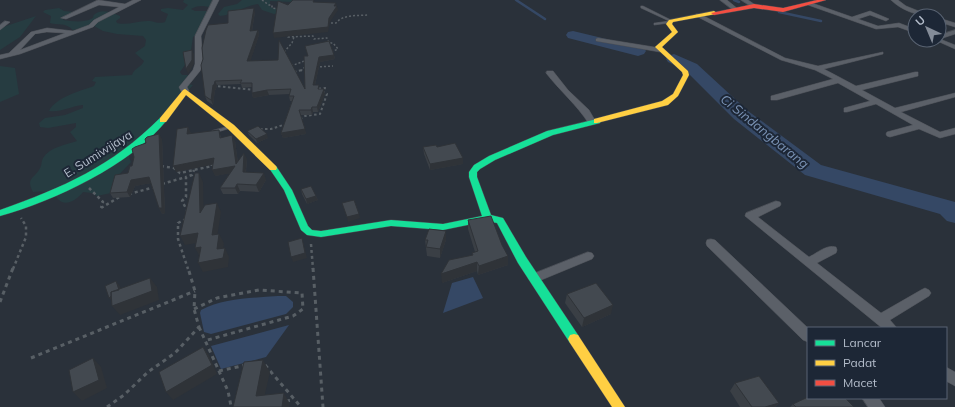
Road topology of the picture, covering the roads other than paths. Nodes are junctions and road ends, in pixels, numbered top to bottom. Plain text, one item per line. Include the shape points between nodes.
1 (138, 0) edge
2 (216, 0) edge
3 (723, 0) edge
4 (744, 0) edge
5 (824, 0) edge
6 (894, 0) edge
7 (83, 1) dead end
8 (98, 2) edge
9 (810, 4) junction
10 (125, 6) junction
11 (754, 6) junction
12 (642, 8) dead end
13 (735, 8) junction
14 (907, 8) edge
15 (698, 15) junction
16 (64, 18) dead end
17 (851, 19) junction
18 (886, 19) dead end
19 (7, 22) dead end
20 (670, 22) junction
21 (655, 24) dead end
22 (0, 28) edge
23 (907, 28) edge
24 (75, 32) junction
25 (598, 40) dead end
26 (660, 50) junction
27 (881, 53) dead end
28 (11, 56) junction
29 (0, 57) edge
30 (818, 68) junction
31 (550, 73) dead end
32 (915, 74) dead end
33 (839, 80) junction
34 (855, 89) junction
35 (185, 91) junction
36 (955, 95) edge
37 (774, 98) dead end
38 (878, 101) junction
39 (847, 110) dead end
40 (895, 111) junction
41 (592, 122) junction
42 (921, 126) junction
43 (231, 127) junction
44 (955, 131) edge
45 (214, 132) edge
46 (890, 134) dead end
47 (776, 204) dead end
48 (0, 214) edge
49 (487, 217) junction
50 (711, 243) dead end
51 (832, 250) dead end
52 (588, 256) dead end
53 (808, 262) junction
54 (534, 278) junction
55 (925, 293) dead end
56 (880, 320) junction
57 (890, 327) edge
58 (807, 335) edge
59 (947, 374) edge
60 (955, 380) edge
61 (870, 399) edge
62 (619, 407) edge
63 (878, 407) edge

1 - 10 street
2 - 35 street, E. Sumiwijaya via 198,36 199,64 184,83
3 - 13 street
4 - 11 street
5 - 9 street
6 - 14 street
7 - 8 street
8 - 10 street
8 - 16 street
9 - 11 street via 783,10
9 - 17 street
10 - 24 street via 91,26
11 - 13 street
12 - 20 lane
13 - 15 street
15 - 20 street
15 - 30 street via 783,59
17 - 18 street via 870,14
17 - 23 street via 878,28 899,25
19 - 22 street
20 - 21 lane
20 - 26 street via 675,32 659,44
24 - 28 street
24 - 28 street via 46,30 33,33
25 - 26 street
26 - 41 street via 685,71 686,75 676,95 665,103
27 - 30 street
28 - 29 street
30 - 33 street
31 - 41 street
32 - 34 street
33 - 34 street
33 - 37 street
34 - 38 street
35 - 43 street
35 - 48 street, E. Sumiwijaya via 165,118 139,144 75,185
36 - 40 street
38 - 39 street
38 - 40 street
40 - 42 street
41 - 49 street via 536,139 492,158 478,167 473,172 474,182
42 - 44 street via 940,135
42 - 46 street
43 - 45 lane
43 - 49 street via 277,172 288,190 302,224 310,233 321,234 389,223 417,223 444,227
47 - 53 street via 750,216
49 - 54 street via 500,220
50 - 58 street
51 - 53 street
52 - 54 street
53 - 56 street
54 - 62 street
55 - 56 street
56 - 57 street
59 - 60 street
61 - 63 street

